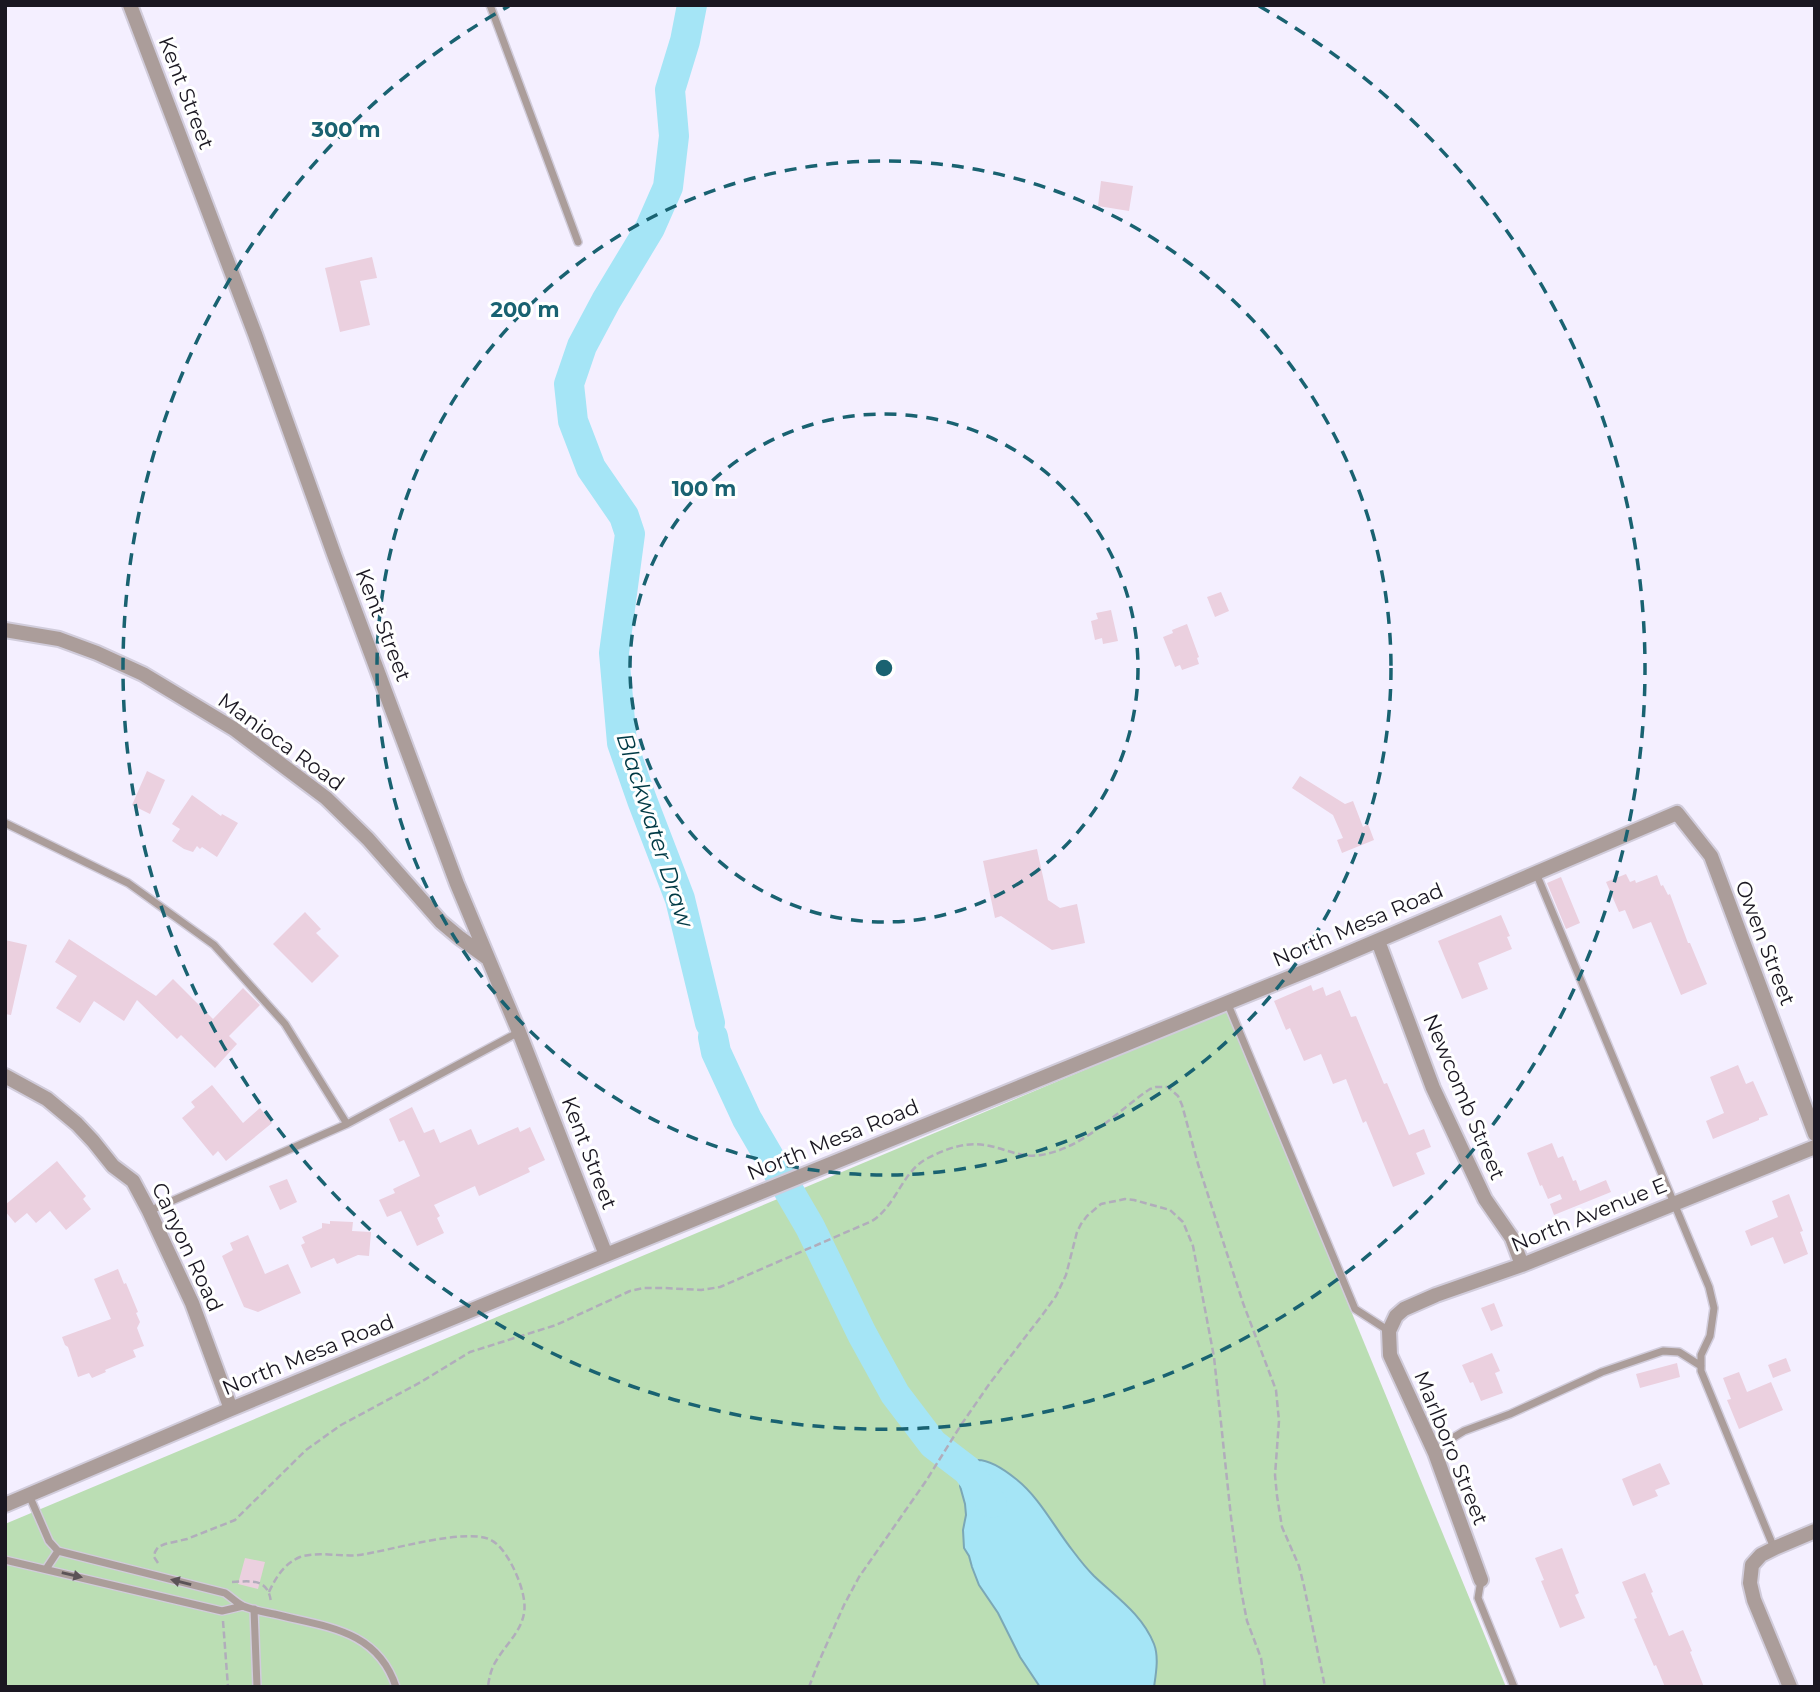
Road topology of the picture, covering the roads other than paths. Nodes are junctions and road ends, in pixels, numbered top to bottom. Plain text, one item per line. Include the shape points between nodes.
1 (130, 5) edge
2 (490, 5) edge
3 (578, 242) dead end
4 (5, 630) edge
5 (1677, 813) joint
6 (5, 823) edge
7 (1536, 873) junction
8 (1378, 941) junction
9 (487, 958) junction
10 (1227, 1002) junction
11 (519, 1032) junction
12 (5, 1076) edge
13 (347, 1124) junction
14 (1815, 1134) edge
15 (1815, 1147) edge
16 (1674, 1204) junction
17 (149, 1212) junction
18 (606, 1255) junction
19 (1522, 1265) junction
20 (1390, 1331) junction
21 (1701, 1366) junction
22 (231, 1409) junction
23 (1435, 1453) junction
24 (29, 1495) junction
25 (5, 1505) edge
26 (1815, 1531) edge
27 (1774, 1548) junction
28 (58, 1551) junction
29 (5, 1560) edge
30 (47, 1569) junction
31 (1480, 1580) joint
32 (243, 1606) junction
33 (254, 1609) junction
34 (257, 1687) edge
35 (396, 1687) edge
36 (1514, 1687) edge
37 (1790, 1687) edge

1 - 9 street, Kent Street
2 - 3 lane
4 - 9 street, Manioca Road via 59,639 97,653 143,674 234,729 326,798 442,922
5 - 7 street, North Mesa Road
5 - 14 street, Owen Street via 1710,856
6 - 13 lane via 128,883 214,945 285,1024
7 - 8 street, North Mesa Road
7 - 16 lane
8 - 10 street, North Mesa Road
8 - 19 street, Newcomb Street via 1433,1088
9 - 11 street, Kent Street
10 - 18 street, North Mesa Road
10 - 20 lane via 1355,1308
11 - 13 lane
11 - 18 street, Kent Street
12 - 17 street, Canyon Road via 47,1099 77,1124 113,1166 133,1181
13 - 17 lane
15 - 16 street, North Avenue E
16 - 19 street, North Avenue E
16 - 21 lane via 1714,1308
17 - 22 street, Canyon Road via 192,1303
18 - 22 street, North Mesa Road
19 - 20 street, North Avenue E via 1405,1309
20 - 23 street, Marlboro Street via 1390,1355
21 - 23 lane via 1679,1352 1662,1351 1464,1431
21 - 27 lane
22 - 24 street, North Mesa Road
23 - 31 street, Marlboro Street
24 - 25 street, North Mesa Road
24 - 28 lane
26 - 27 street
27 - 37 street via 1752,1565 1750,1583
28 - 30 lane
32 -> 28 lane via 225,1593
29 - 30 lane
30 -> 32 lane via 222,1611
31 - 36 lane via 1478,1598
32 - 33 lane
33 - 34 lane
33 - 35 lane via 361,1640 378,1653

